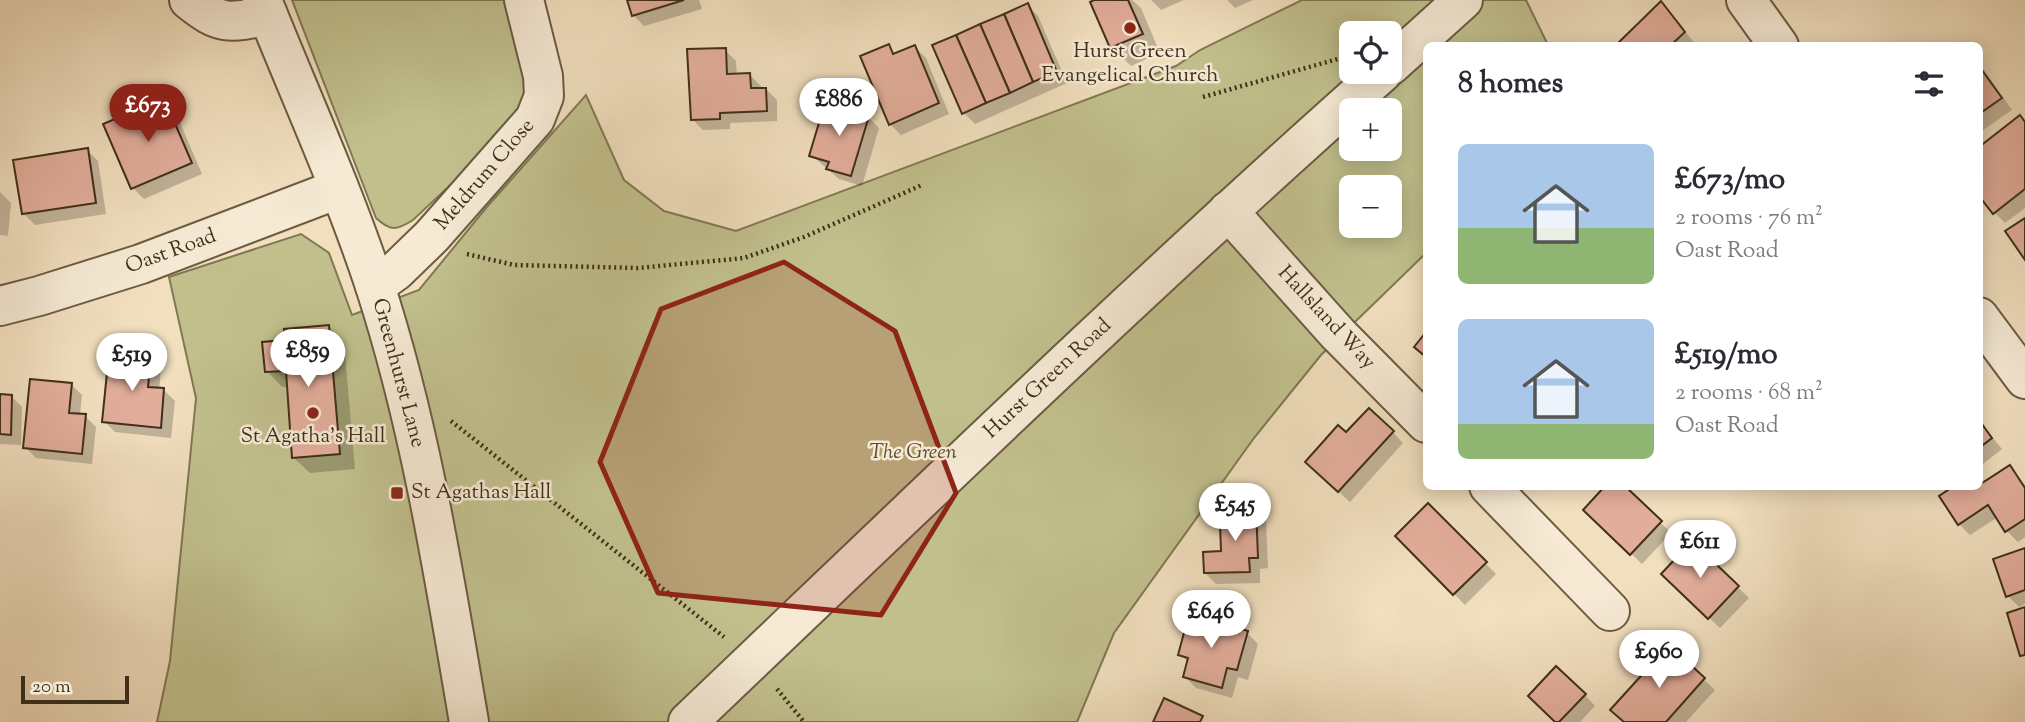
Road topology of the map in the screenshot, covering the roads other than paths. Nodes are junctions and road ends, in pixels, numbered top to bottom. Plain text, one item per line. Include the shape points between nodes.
1 (189, 0) edge
2 (524, 0) edge
3 (1463, 0) edge
4 (1746, 0) edge
5 (265, 8) edge
6 (1776, 42) edge
7 (1402, 55) edge
8 (1370, 84) edge
9 (338, 189) junction
10 (1228, 211) junction
11 (374, 286) junction
12 (0, 306) edge
13 (1983, 322) edge
14 (2025, 379) edge
15 (1423, 420) edge
16 (1493, 490) edge
17 (1610, 611) dead end
18 (468, 722) edge
19 (688, 722) edge

1 - 5 street via 224,21 242,21
2 - 11 street, Meldrum Close via 543,76 544,96 535,119 432,236
3 - 7 street
4 - 6 street
5 - 9 street, Greenhurst Lane
8 - 10 street, Hurst Green Road
9 - 11 street, Greenhurst Lane
9 - 12 street, Oast Road via 141,264
10 - 15 street, Hallsland Way
10 - 19 street, Hurst Green Road
11 - 18 street, Greenhurst Lane via 407,398 435,526
13 - 14 street
16 - 17 street

